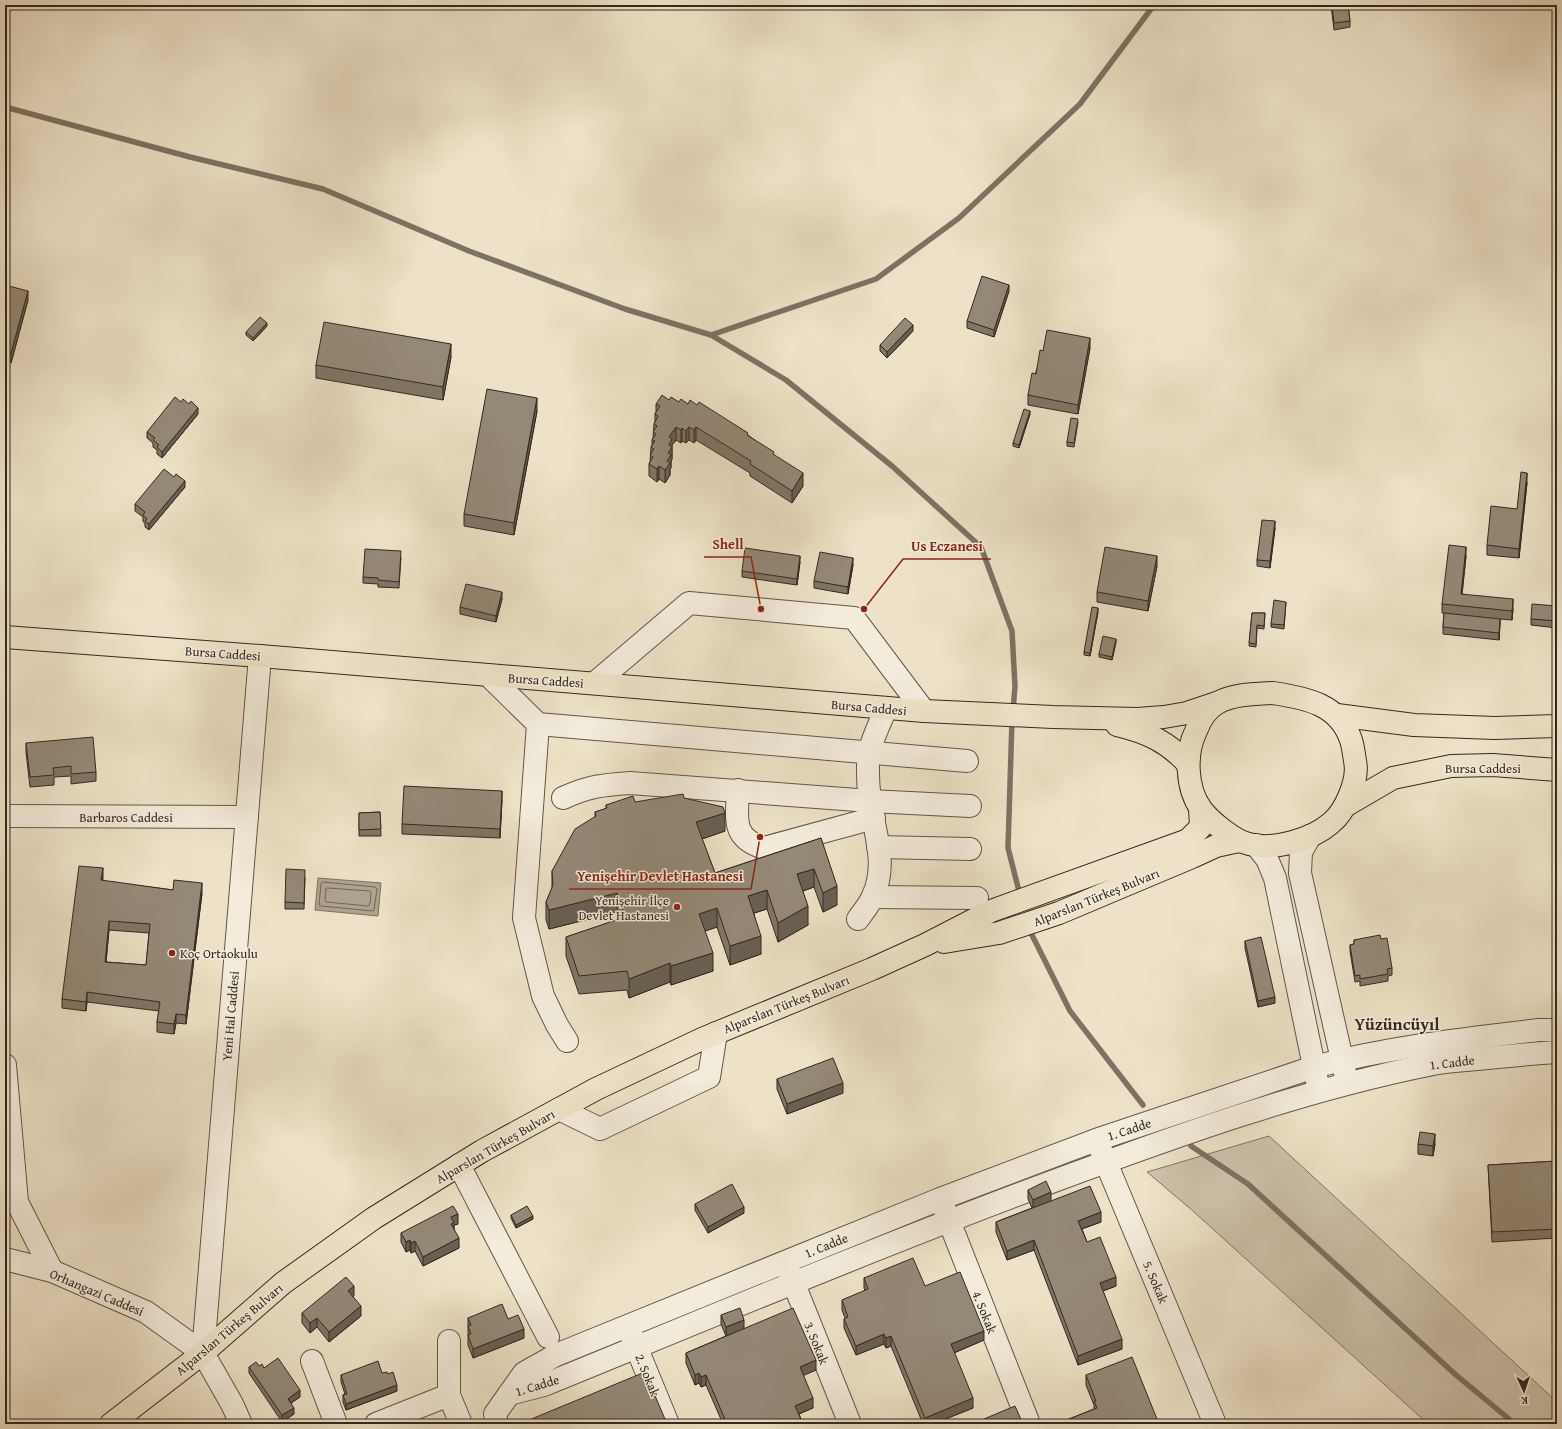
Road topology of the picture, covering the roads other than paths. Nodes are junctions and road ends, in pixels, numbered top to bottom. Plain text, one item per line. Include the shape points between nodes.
1 (5, 637) edge
2 (260, 656) junction
3 (488, 675) junction
4 (595, 683) junction
5 (1217, 703) junction
6 (886, 708) junction
7 (924, 711) junction
8 (1337, 715) junction
9 (1087, 718) junction
10 (538, 724) junction
11 (1557, 726) edge
12 (869, 753) junction
13 (967, 761) dead end
14 (1188, 764) junction
15 (1557, 770) edge
16 (738, 790) junction
17 (563, 798) dead end
18 (970, 806) dead end
19 (1345, 806) junction
20 (1200, 808) junction
21 (872, 809) junction
22 (5, 816) edge
23 (247, 817) junction
24 (1310, 836) junction
25 (1248, 843) junction
26 (878, 847) junction
27 (970, 849) dead end
28 (873, 897) junction
29 (984, 904) junction
30 (858, 919) dead end
31 (925, 945) junction
32 (1557, 1030) edge
33 (716, 1033) junction
34 (568, 1041) dead end
35 (1557, 1052) edge
36 (1342, 1059) junction
37 (5, 1065) edge
38 (1314, 1067) junction
39 (1348, 1084) junction
40 (1319, 1091) junction
41 (6, 1092) edge
42 (560, 1109) junction
43 (1096, 1140) junction
44 (1106, 1162) junction
45 (459, 1165) junction
46 (940, 1199) junction
47 (949, 1220) junction
48 (5, 1259) edge
49 (785, 1262) junction
50 (52, 1272) junction
51 (793, 1282) junction
52 (628, 1326) junction
53 (548, 1337) dead end
54 (449, 1342) dead end
55 (636, 1347) junction
56 (203, 1353) junction
57 (312, 1361) dead end
58 (509, 1394) junction
59 (450, 1395) junction
60 (111, 1424) edge
61 (240, 1424) edge
62 (336, 1424) edge
63 (376, 1424) edge
64 (461, 1424) edge
65 (496, 1424) edge
66 (668, 1424) edge
67 (850, 1424) edge
68 (1029, 1424) edge
69 (1215, 1424) edge

1 - 2 main road, Bursa Caddesi
2 - 3 main road, Bursa Caddesi
2 - 23 street, Yeni Hal Caddesi
3 - 4 main road, Bursa Caddesi
3 - 10 street
4 - 6 main road, Bursa Caddesi
4 - 7 street via 689,603 854,618
5 - 8 main road, Bursa Caddesi via 1243,694 1274,693 1303,698
5 - 9 main road, Bursa Caddesi via 1187,713 1164,717
5 - 14 main road via 1202,717 1191,741
6 - 7 main road, Bursa Caddesi
6 - 12 street
7 - 9 main road, Bursa Caddesi
8 - 11 main road via 1414,725 1495,728
8 - 19 main road via 1351,740 1356,766
9 - 14 main road, Bursa Caddesi via 1139,730 1160,740
10 - 12 street
10 - 34 street via 524,918 543,996
12 - 13 street
12 - 21 street via 868,773
14 - 20 main road via 1192,790
15 - 19 main road, Bursa Caddesi via 1493,765 1451,766 1392,778
16 - 17 street via 630,783 582,789
16 - 21 street
16 - 21 street via 739,830 749,842 764,848
18 - 21 street
19 - 24 main road, Alparslan Türkeş Bulvarı via 1334,821
20 - 25 main road via 1233,838
20 - 29 main road, Alparslan Türkeş Bulvarı via 1201,827 1188,840 1047,890
21 - 26 street
22 - 23 street, Barbaros Caddesi
23 - 56 street, Yeni Hal Caddesi
24 - 25 main road, Alparslan Türkeş Bulvarı via 1281,844
24 - 36 street via 1301,852 1300,873
25 - 31 main road, Alparslan Türkeş Bulvarı via 1216,846 1059,913 1000,933
25 - 38 street via 1267,859 1275,878
26 - 27 street
26 - 28 street via 879,880
28 - 29 street
28 - 30 street
29 - 31 main road, Alparslan Türkeş Bulvarı
31 - 33 main road, Alparslan Türkeş Bulvarı
32 - 36 street, 1. Cadde via 1427,1043
33 - 42 main road, Alparslan Türkeş Bulvarı via 596,1089
33 - 42 street via 708,1077 702,1081 600,1129
35 - 39 street, 1. Cadde via 1431,1064
36 - 38 street, 1. Cadde
36 - 39 street
37 - 41 street
38 - 40 street
38 - 43 street, 1. Cadde
39 - 40 street, 1. Cadde
40 - 44 street, 1. Cadde
41 - 50 street via 17,1202
42 - 45 main road, Alparslan Türkeş Bulvarı
43 - 44 street, 5. Sokak
43 - 46 street, 1. Cadde
44 - 47 street, 1. Cadde
44 - 69 street, 5. Sokak
45 - 53 street
45 - 56 main road, Alparslan Türkeş Bulvarı via 374,1218 283,1282
46 - 47 street, 4. Sokak
46 - 49 street, 1. Cadde
47 - 51 street, 1. Cadde
47 - 68 street, 4. Sokak
48 - 50 street, Orhangazi Caddesi
49 - 51 street, 3. Sokak
49 - 52 street, 1. Cadde
50 - 56 street, Orhangazi Caddesi via 146,1312
51 - 55 street, 1. Cadde
51 - 67 street, 3. Sokak
52 - 55 street, 2. Sokak
52 - 58 street, 1. Cadde via 556,1355 524,1373
54 - 59 street
55 - 58 street, 1. Cadde via 544,1385
55 - 66 street, 2. Sokak
56 - 60 main road, Alparslan Türkeş Bulvarı
56 - 61 street via 232,1404
57 - 62 street
58 - 65 street via 495,1414
59 - 63 street
59 - 64 street

